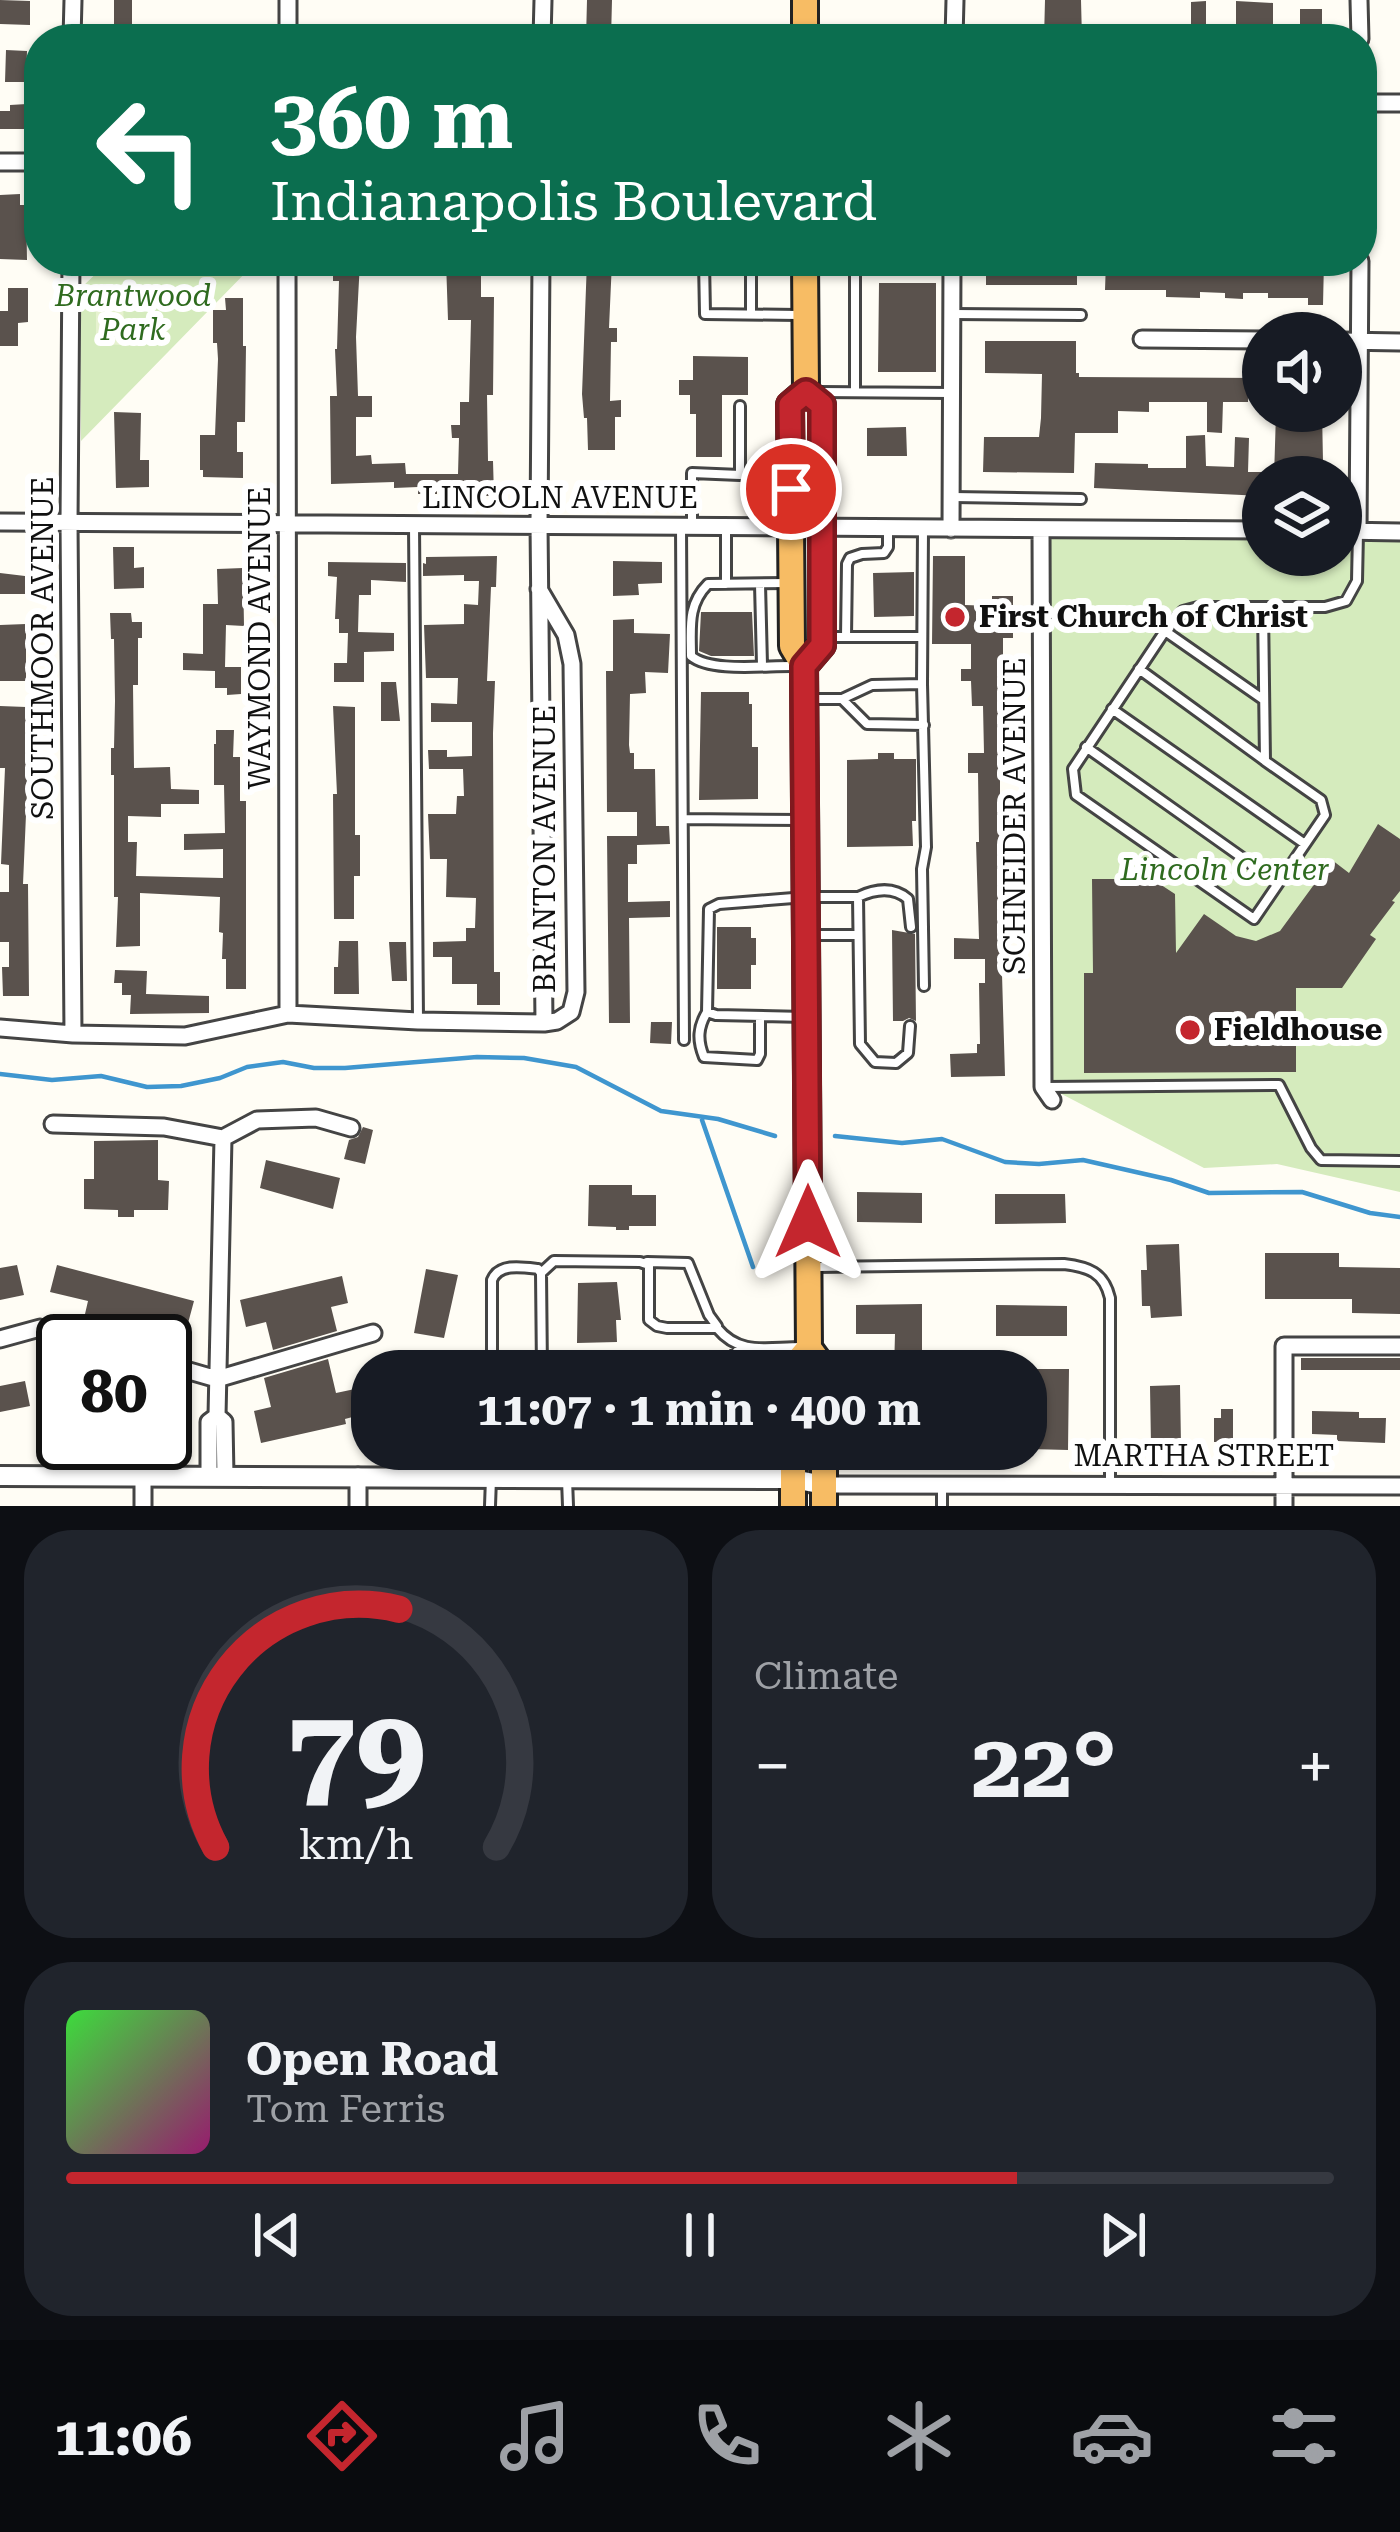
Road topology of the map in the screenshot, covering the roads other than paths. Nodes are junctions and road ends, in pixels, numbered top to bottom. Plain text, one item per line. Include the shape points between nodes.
1 (71, 276) edge
2 (287, 276) edge
3 (541, 276) edge
4 (704, 276) edge
5 (751, 276) edge
6 (806, 276) edge
7 (855, 276) edge
8 (952, 276) edge
9 (1360, 276) edge
10 (1360, 312) edge
11 (751, 314) junction
12 (952, 314) junction
13 (806, 315) junction
14 (1081, 315) dead end
15 (1142, 339) dead end
16 (1242, 340) edge
17 (1362, 341) edge
18 (1400, 341) edge
19 (806, 392) junction
20 (855, 392) junction
21 (952, 393) junction
22 (740, 406) dead end
23 (951, 497) junction
24 (1081, 499) dead end
25 (0, 522) edge
26 (69, 522) junction
27 (287, 523) junction
28 (414, 524) junction
29 (539, 524) junction
30 (687, 526) junction
31 (726, 526) junction
32 (791, 526) junction
33 (821, 527) junction
34 (889, 528) junction
35 (923, 529) junction
36 (951, 529) junction
37 (1041, 530) junction
38 (1242, 530) edge
39 (1362, 531) edge
40 (1400, 532) edge
41 (1356, 576) edge
42 (791, 583) junction
43 (726, 584) junction
44 (760, 584) junction
45 (539, 589) junction
46 (1263, 608) junction
47 (1165, 631) junction
48 (923, 637) junction
49 (834, 638) junction
50 (762, 665) junction
51 (804, 666) junction
52 (1139, 669) junction
53 (922, 684) junction
54 (804, 699) junction
55 (842, 699) junction
56 (1264, 700) junction
57 (1112, 709) junction
58 (924, 725) junction
59 (1086, 747) junction
60 (1265, 761) junction
61 (682, 819) junction
62 (805, 820) junction
63 (1305, 844) junction
64 (1278, 883) junction
65 (806, 897) junction
66 (858, 897) junction
67 (911, 927) dead end
68 (806, 935) junction
69 (858, 935) junction
70 (924, 986) dead end
71 (707, 1012) junction
72 (288, 1014) junction
73 (760, 1016) junction
74 (806, 1017) junction
75 (418, 1022) junction
76 (544, 1023) junction
77 (910, 1026) dead end
78 (0, 1028) edge
79 (73, 1034) junction
80 (684, 1040) dead end
81 (1048, 1093) joint
82 (53, 1124) dead end
83 (351, 1128) dead end
84 (223, 1138) junction
85 (1400, 1161) edge
86 (640, 1262) junction
87 (808, 1267) junction
88 (541, 1273) junction
89 (717, 1328) junction
90 (36, 1329) edge
91 (374, 1333) dead end
92 (0, 1339) edge
93 (1400, 1346) edge
94 (741, 1347) junction
95 (492, 1350) edge
96 (542, 1350) edge
97 (738, 1350) edge
98 (757, 1350) edge
99 (818, 1350) edge
100 (192, 1371) edge
101 (217, 1378) junction
102 (536, 1470) edge
103 (576, 1470) edge
104 (727, 1470) edge
105 (793, 1470) edge
106 (0, 1476) edge
107 (142, 1476) junction
108 (217, 1476) junction
109 (358, 1476) junction
110 (491, 1477) junction
111 (536, 1478) junction
112 (574, 1478) junction
113 (727, 1479) junction
114 (793, 1479) junction
115 (942, 1485) junction
116 (1110, 1485) junction
117 (1284, 1486) junction
118 (1400, 1486) edge
119 (824, 1495) edge
120 (567, 1505) edge
121 (143, 1506) edge
122 (358, 1506) edge
123 (490, 1506) edge
124 (793, 1506) edge
125 (942, 1506) edge
126 (1284, 1506) edge

1 - 26 street, SOUTHMOOR AVENUE
2 - 27 street, WAYMOND AVENUE
3 - 29 street, BRANTON AVENUE
4 - 11 lane via 704,314
5 - 11 lane
6 - 13 highway
7 - 20 lane
8 - 12 street
9 - 10 street
11 - 13 lane
12 - 14 lane
12 - 21 street
13 - 19 highway
15 - 16 street
17 - 18 street
19 - 20 lane
19 - 32 highway via 790,405
19 - 33 highway via 822,405
20 - 21 lane
21 - 23 street
22 - 30 lane via 740,475 692,473
23 - 24 lane
23 - 36 street
25 - 26 street, LINCOLN AVENUE
26 - 27 street, LINCOLN AVENUE
26 - 79 street, SOUTHMOOR AVENUE
27 - 28 street, LINCOLN AVENUE
27 - 72 street, WAYMOND AVENUE
28 - 29 street, LINCOLN AVENUE
28 - 75 lane
29 - 30 street, LINCOLN AVENUE
29 - 45 street, BRANTON AVENUE
30 - 31 street, LINCOLN AVENUE
30 - 61 lane
31 - 32 street, LINCOLN AVENUE
31 - 43 lane
32 - 33 street, LINCOLN AVENUE
32 - 42 highway
33 - 34 street, LINCOLN AVENUE
33 - 49 highway
34 - 35 street, LINCOLN AVENUE
34 - 49 lane via 884,553 847,564
35 - 36 street, LINCOLN AVENUE
35 - 48 lane
36 - 37 street, LINCOLN AVENUE
37 - 38 street, LINCOLN AVENUE
37 - 81 street, SCHNEIDER AVENUE
39 - 40 street
41 - 46 lane via 1346,601
42 - 44 lane
42 - 51 highway via 792,646
43 - 44 lane
43 - 50 lane via 708,584 696,596 694,661
44 - 50 lane
45 - 76 street, BRANTON AVENUE
45 - 76 street, BRANTON AVENUE via 566,635 572,664 575,898 576,992 571,1012
46 - 47 lane via 1183,610
46 - 56 lane
47 - 52 lane
47 - 56 lane
48 - 49 lane
48 - 53 lane
49 - 51 highway
50 - 51 lane
51 - 54 highway
52 - 57 lane
52 - 60 lane
53 - 55 lane via 872,685
53 - 58 lane
54 - 55 lane
54 - 62 highway
55 - 58 lane via 867,724
56 - 60 lane
57 - 59 lane
57 - 63 lane
58 - 70 lane
59 - 64 lane
59 - 64 lane via 1073,770 1076,795 1254,919
60 - 63 lane via 1321,800 1325,815
61 - 62 lane
61 - 80 lane
62 - 65 highway
63 - 64 lane
65 - 66 lane
65 - 68 highway
65 - 71 lane via 709,909
66 - 67 lane via 900,892
66 - 69 lane
68 - 69 lane
68 - 74 highway
69 - 77 lane via 865,1054 874,1062 903,1060
71 - 73 lane
71 - 73 lane via 700,1024 704,1057 757,1060
72 - 75 street
72 - 79 street via 185,1036
73 - 74 lane
74 - 87 highway
75 - 76 street
78 - 79 street
81 - 85 lane via 1279,1085 1321,1160
82 - 84 street via 164,1126
83 - 84 street via 316,1118 257,1120
84 - 101 street
86 - 88 lane via 554,1261
86 - 89 lane via 688,1263
86 - 89 lane via 649,1265 649,1320
87 - 99 highway
87 - 116 lane via 1064,1264 1098,1274 1110,1298
88 - 95 lane via 494,1274
88 - 96 lane
89 - 94 lane
90 - 92 street
91 - 101 street
93 - 117 street via 1284,1346
94 - 97 lane
94 - 98 lane
100 - 101 street
101 - 108 street via 217,1416 209,1422
102 - 111 lane
103 - 112 lane
104 - 113 lane
105 - 114 highway
106 - 107 street, MARTHA STREET
107 - 108 street, MARTHA STREET
107 - 121 street
108 - 109 street, MARTHA STREET
109 - 110 street, MARTHA STREET
109 - 122 street
110 - 111 street, MARTHA STREET
110 - 123 lane
111 - 112 street, MARTHA STREET
112 - 113 street, MARTHA STREET
112 - 120 lane
113 - 114 street, MARTHA STREET
114 - 119 street, MARTHA STREET
114 - 124 highway
115 - 116 street, MARTHA STREET
115 - 119 street, MARTHA STREET
115 - 125 lane
116 - 117 street, MARTHA STREET
117 - 118 street, MARTHA STREET
117 - 126 street

